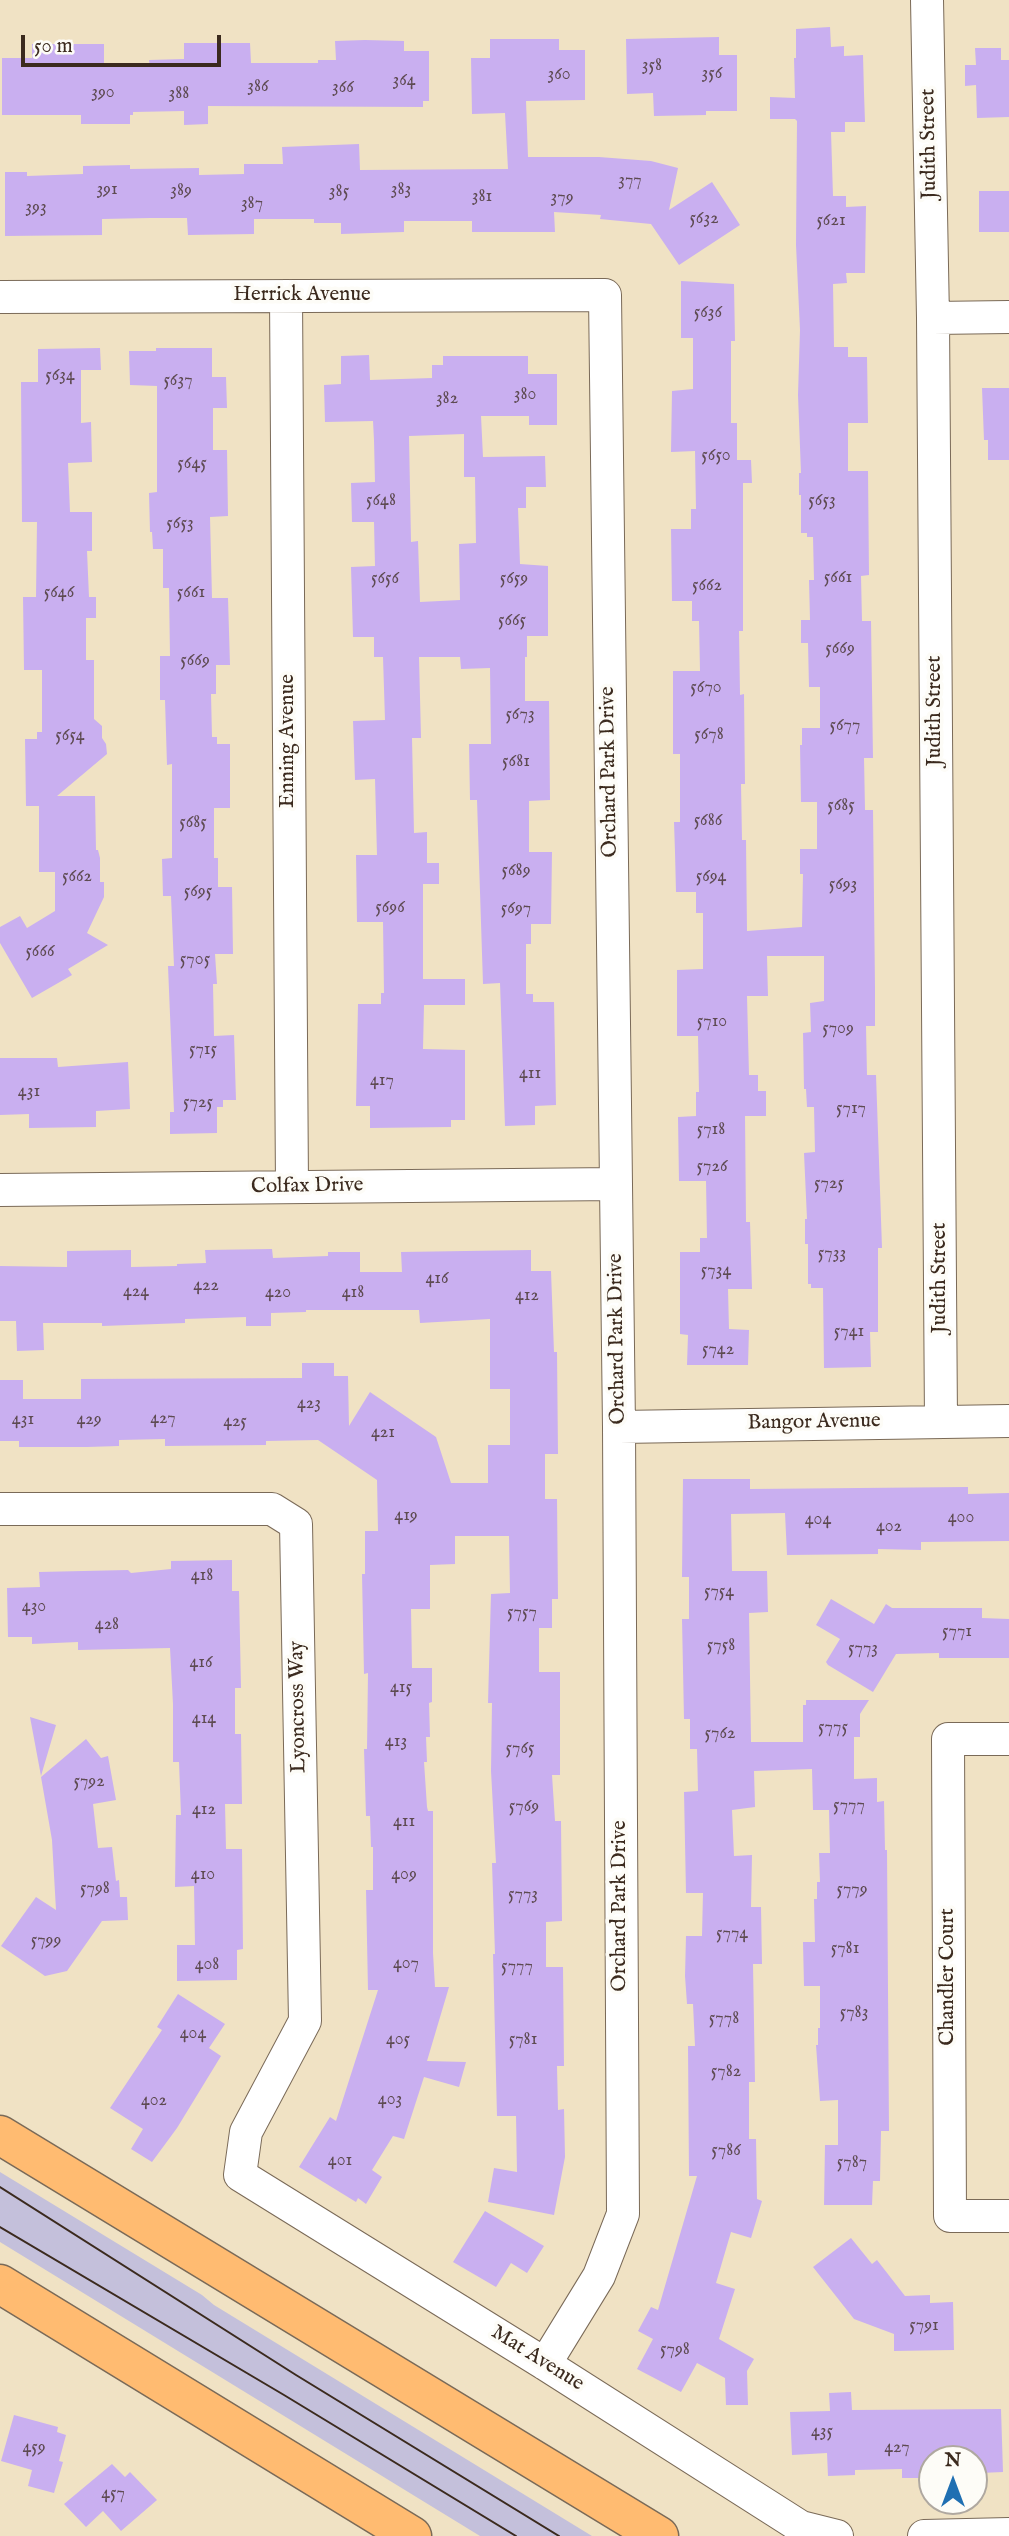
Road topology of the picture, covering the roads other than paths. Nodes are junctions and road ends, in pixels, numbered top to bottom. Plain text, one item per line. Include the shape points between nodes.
1 (927, 0) edge
2 (605, 295) joint
3 (286, 296) junction
4 (0, 297) edge
5 (1009, 317) edge
6 (933, 318) junction
7 (615, 1184) junction
8 (292, 1187) junction
9 (0, 1190) edge
10 (941, 1421) junction
11 (1009, 1421) edge
12 (619, 1427) junction
13 (0, 1509) edge
14 (1009, 1739) edge
15 (0, 2135) edge
16 (240, 2175) joint
17 (1009, 2216) edge
18 (0, 2284) edge
19 (545, 2364) junction
20 (1009, 2534) edge
21 (412, 2536) edge
22 (659, 2536) edge
23 (837, 2536) edge
24 (924, 2536) edge

1 - 6 street, Judith Street
2 - 3 street, Herrick Avenue
2 - 7 street, Orchard Park Drive
3 - 4 street, Herrick Avenue
3 - 8 street, Enning Avenue
5 - 6 street
6 - 10 street, Judith Street
7 - 8 street, Colfax Drive
7 - 12 street, Orchard Park Drive
8 - 9 street, Colfax Drive
10 - 11 street, Bangor Avenue
10 - 12 street, Bangor Avenue
12 - 19 street, Orchard Park Drive via 623,2214 599,2276
13 - 16 street, Lyoncross Way via 272,1509 296,1524 305,2021 246,2132
14 - 17 street, Chandler Court via 948,1739 950,2216
15 - 22 highway
16 - 19 street, Mat Avenue
18 - 21 highway
19 - 23 street, Mat Avenue via 801,2527
20 - 24 street

